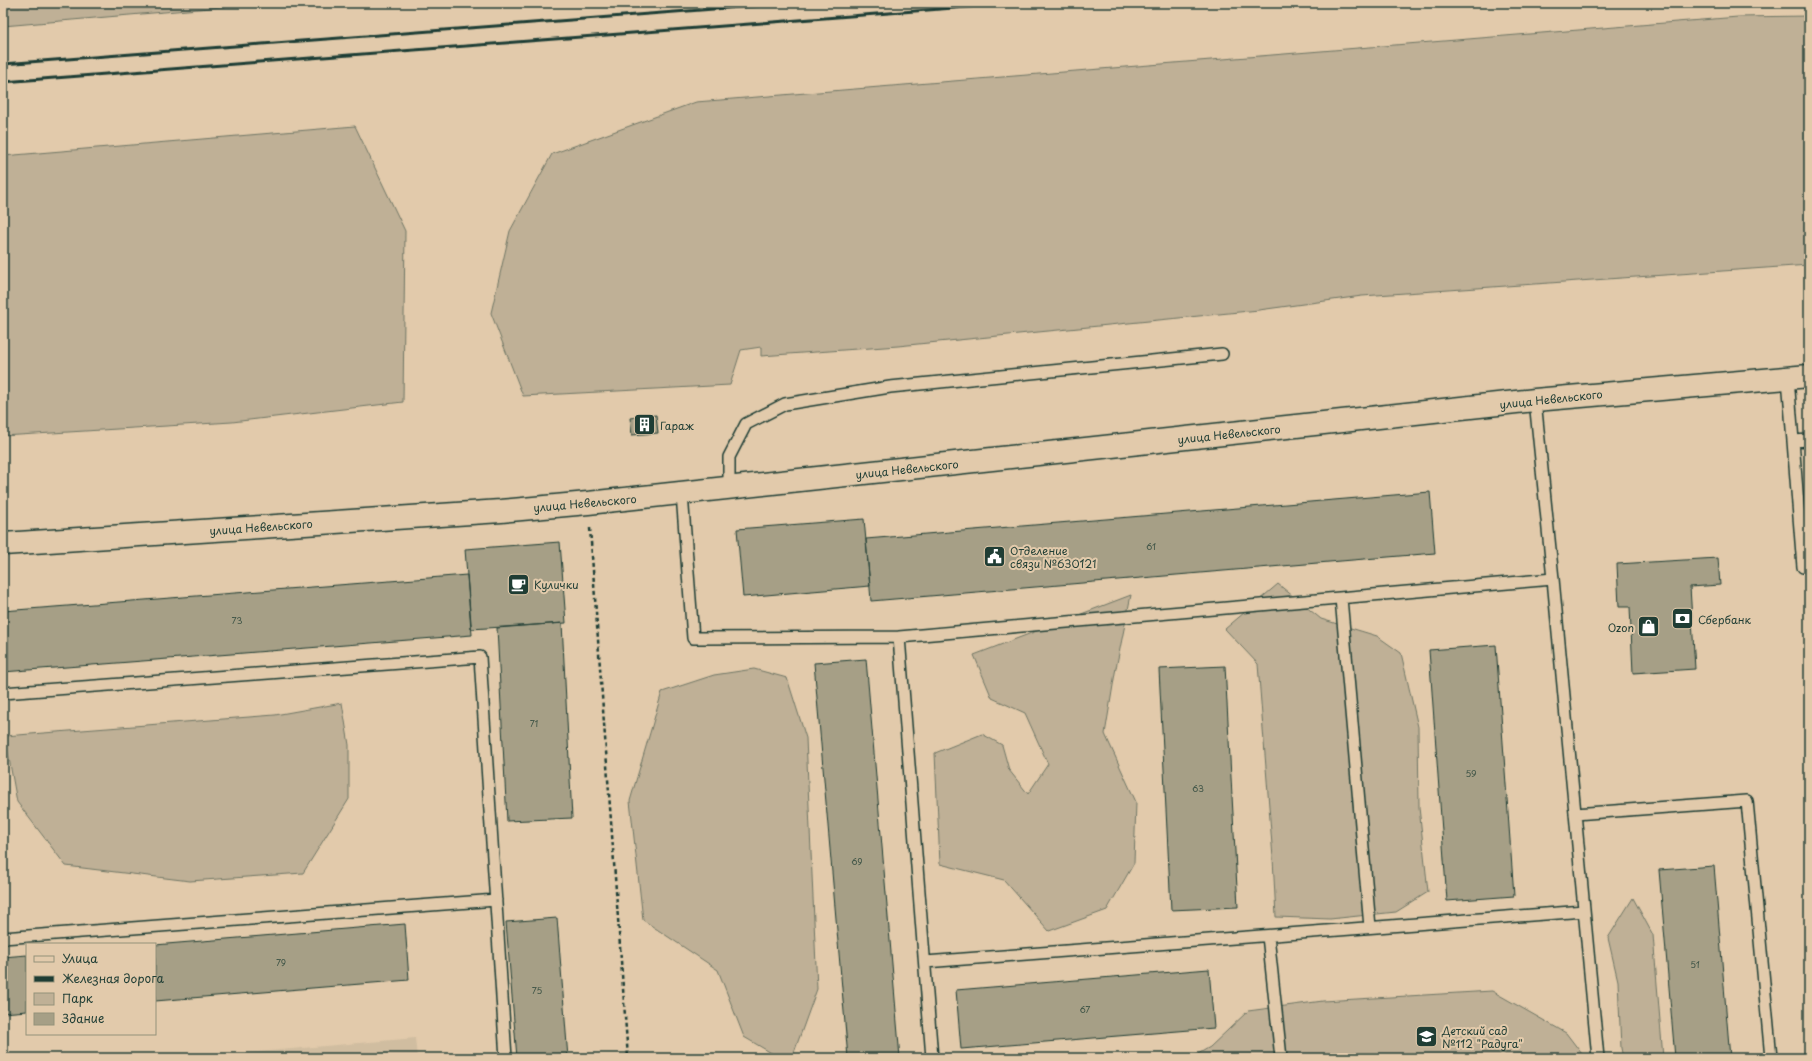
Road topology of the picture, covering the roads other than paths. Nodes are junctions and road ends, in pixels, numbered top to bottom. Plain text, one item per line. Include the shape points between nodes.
1 (1222, 354) dead end
2 (1799, 377) edge
3 (1535, 400) junction
4 (1809, 440) edge
5 (1793, 441) junction
6 (729, 488) junction
7 (682, 494) junction
8 (3, 544) edge
9 (1809, 566) edge
10 (1553, 579) junction
11 (1341, 598) junction
12 (899, 637) junction
13 (3, 693) edge
14 (1575, 814) junction
15 (496, 900) junction
16 (1584, 911) junction
17 (1370, 927) junction
18 (1268, 936) junction
19 (3, 938) edge
20 (925, 962) junction
21 (506, 1058) edge
22 (932, 1058) edge
23 (1281, 1058) edge
24 (1598, 1058) edge
25 (1772, 1058) edge

1 - 6 lane via 890,387 785,404 746,424 729,456
2 - 3 street, улица Невельского
2 - 5 lane
3 - 6 street, улица Невельского
3 - 10 lane
4 - 5 lane
5 - 9 lane via 1802,567
6 - 7 street, улица Невельского
7 - 8 street, улица Невельского via 493,511
7 - 12 lane via 693,638
10 - 11 lane
10 - 14 lane
11 - 12 lane
11 - 17 lane
12 - 20 lane
13 - 15 lane via 480,657
14 - 16 lane
14 - 25 lane via 1747,800
15 - 19 lane
15 - 21 lane
16 - 17 lane
16 - 24 lane
17 - 18 lane
18 - 20 lane
18 - 23 lane
20 - 22 lane

